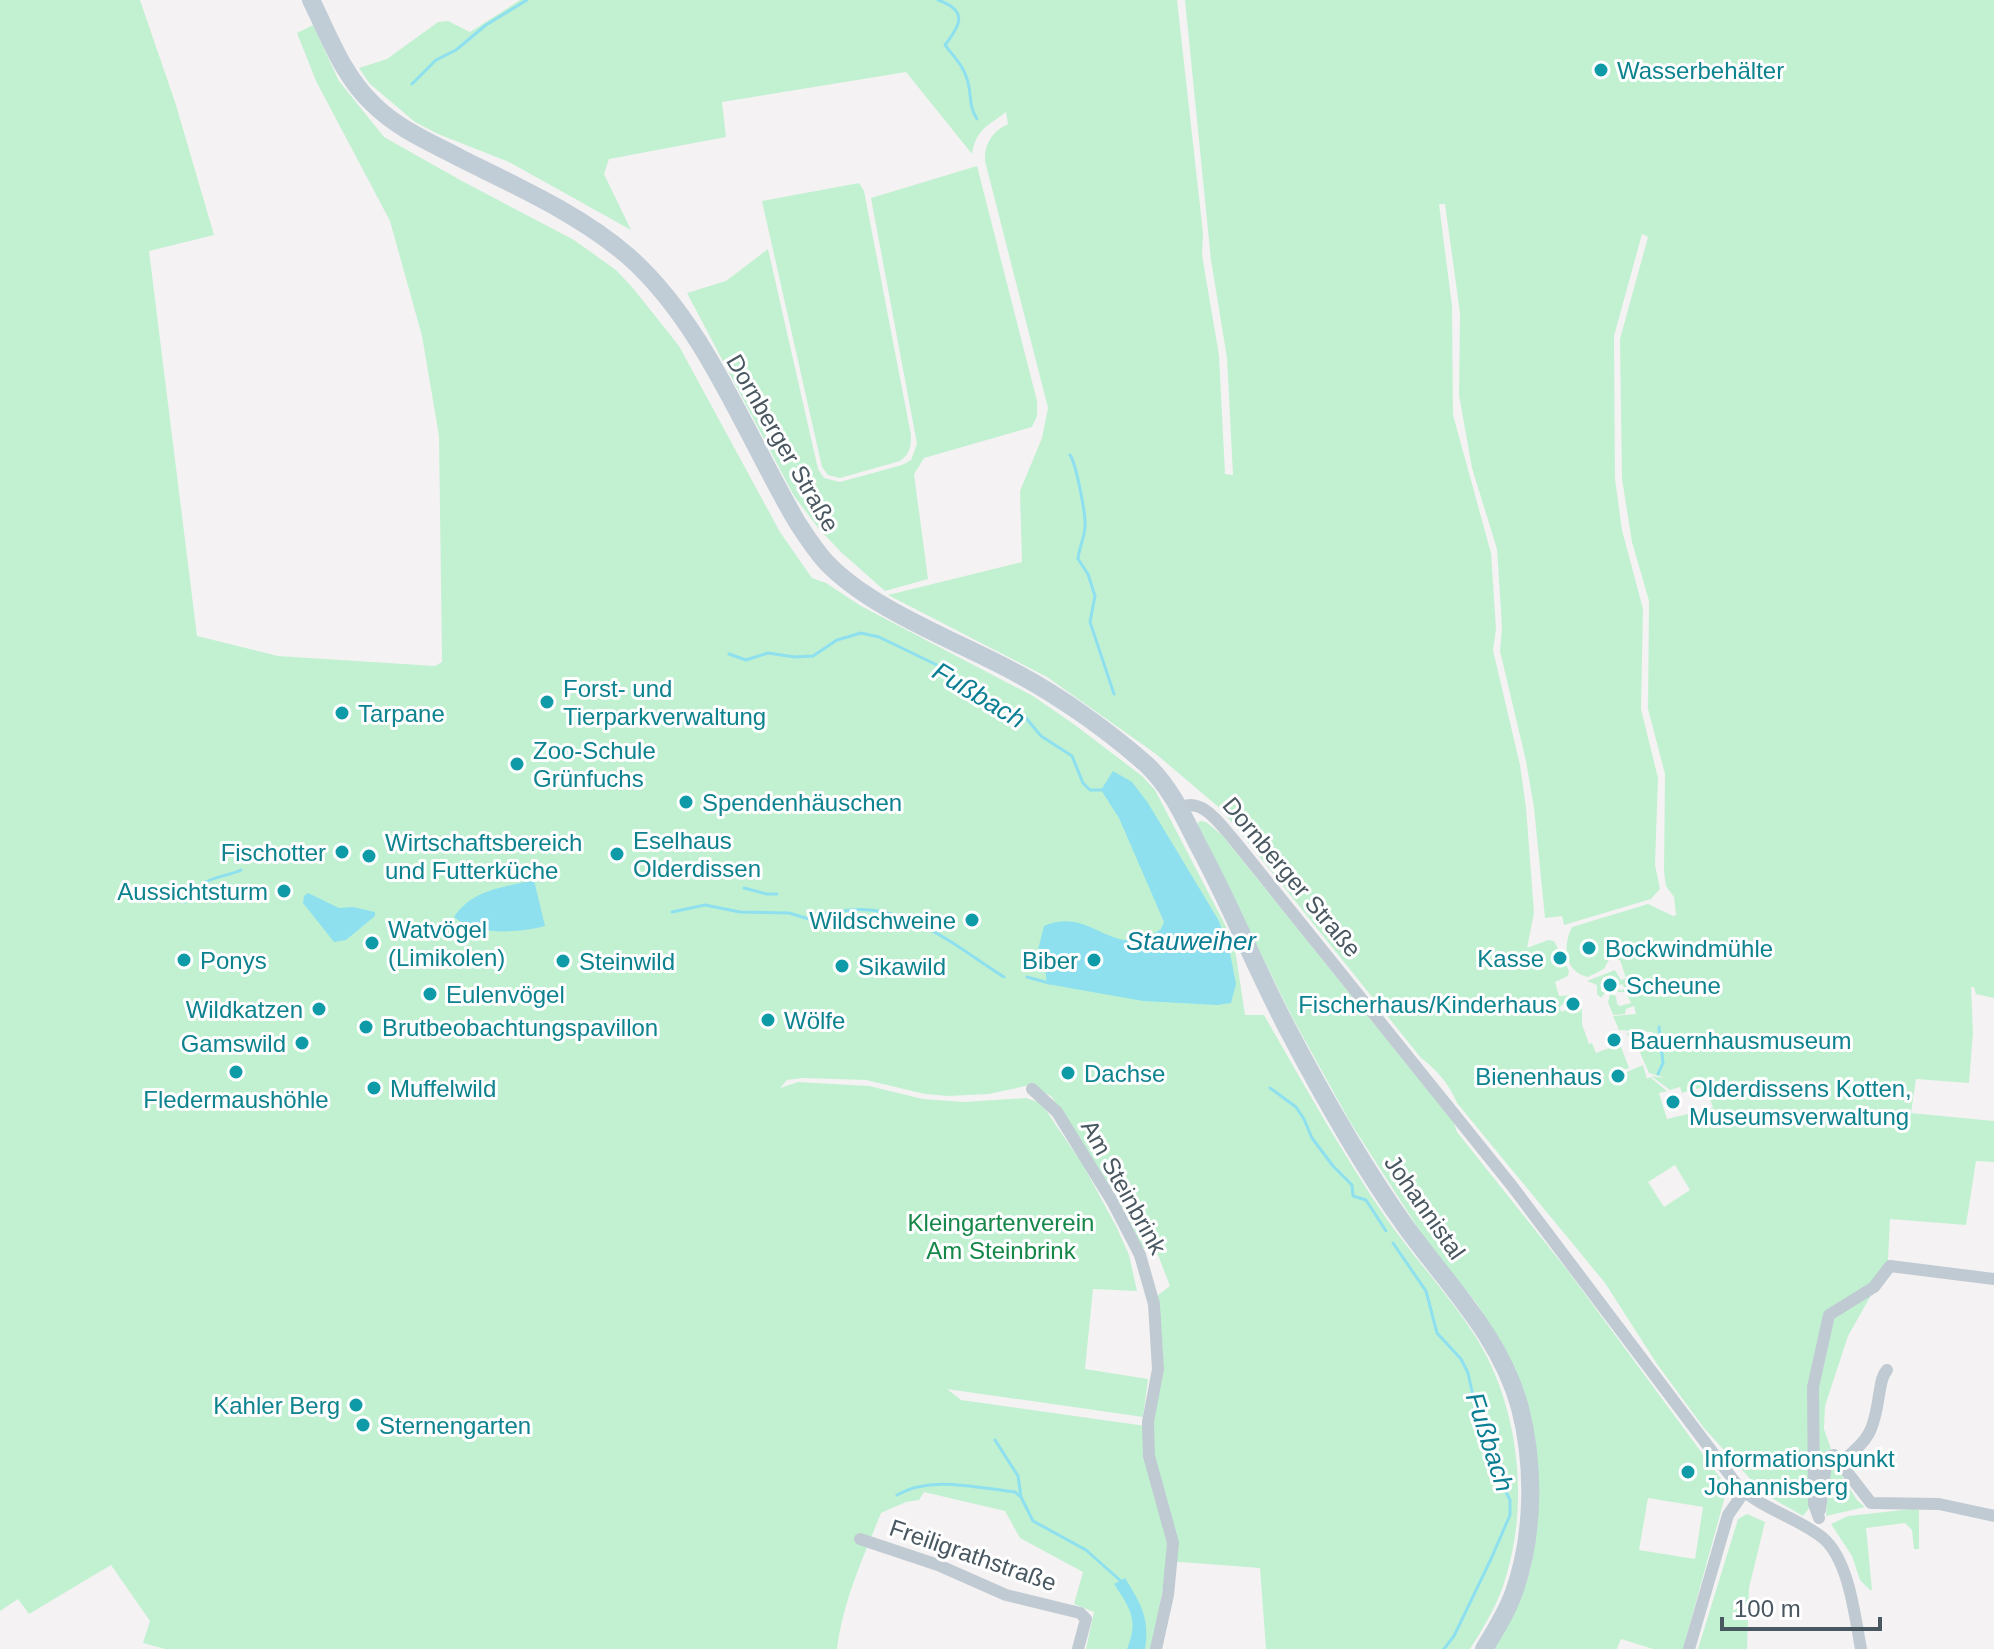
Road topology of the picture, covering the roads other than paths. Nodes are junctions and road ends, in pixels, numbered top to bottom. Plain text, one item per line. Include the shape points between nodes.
1 (311, 0) edge
2 (1179, 808) junction
3 (1032, 1089) dead end
4 (1994, 1279) edge
5 (1887, 1370) dead end
6 (1836, 1458) junction
7 (1744, 1492) junction
8 (1994, 1516) edge
9 (1819, 1518) junction
10 (1814, 1532) junction
11 (860, 1539) dead end
12 (1078, 1649) edge
13 (1156, 1649) edge
14 (1484, 1649) edge
15 (1689, 1649) edge
16 (1861, 1649) edge

1 - 2 main road, Dornberger Straße via 344,67 384,114 562,210 646,273 689,327 797,522 832,567 879,603 1051,694 1146,765
2 - 7 street, Dornberger Straße via 1200,807 1234,840 1521,1198
2 - 14 main road, Johannistal via 1331,1107 1406,1227 1489,1337 1514,1388 1527,1453 1527,1540 1513,1595
3 - 13 street, Am Steinbrink via 1057,1112 1112,1201 1140,1255 1154,1304 1158,1369 1148,1422 1149,1456 1173,1543
4 - 9 street via 1890,1266 1874,1287 1829,1315 1813,1387 1814,1504
5 - 6 street via 1869,1436 1862,1446
6 - 8 street via 1871,1503 1939,1504
6 - 9 street via 1826,1464
7 - 10 street, Dornberger Straße
7 - 15 street via 1728,1515
9 - 10 street
10 - 16 street, Dornberger Straße via 1841,1566
11 - 12 street, Freiligrathstraße via 1006,1595 1080,1613 1087,1625

